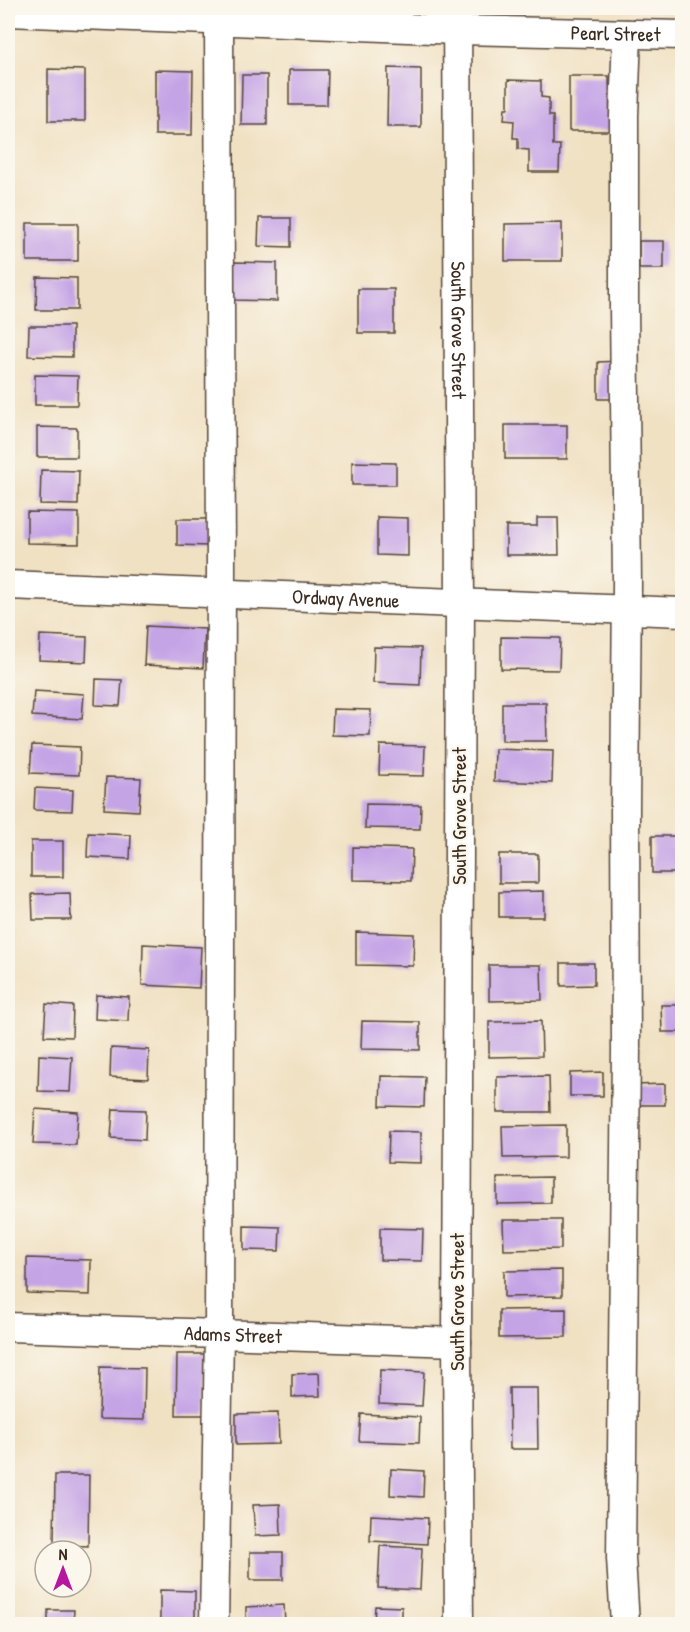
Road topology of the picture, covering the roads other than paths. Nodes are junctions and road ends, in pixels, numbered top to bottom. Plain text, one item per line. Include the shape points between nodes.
1 (8, 12) edge
2 (457, 19) edge
3 (219, 20) junction
4 (627, 34) junction
5 (682, 35) edge
6 (8, 585) edge
7 (221, 594) junction
8 (460, 604) junction
9 (627, 610) junction
10 (682, 612) edge
11 (8, 1327) edge
12 (219, 1334) junction
13 (457, 1342) junction
14 (214, 1624) edge
15 (459, 1624) edge
16 (625, 1624) edge

1 - 3 street, Pearl Street
2 - 3 street, Pearl Street
2 - 4 street, Pearl Street
2 - 8 street, South Grove Street
3 - 7 street
4 - 5 street, Pearl Street
4 - 9 street
6 - 7 street, Ordway Avenue
7 - 8 street, Ordway Avenue
7 - 12 street
8 - 9 street, Ordway Avenue
8 - 13 street, South Grove Street
9 - 10 street, Ordway Avenue
9 - 16 street via 621,1546
11 - 12 street, Adams Street
12 - 13 street, Adams Street
12 - 14 street
13 - 15 street, South Grove Street

